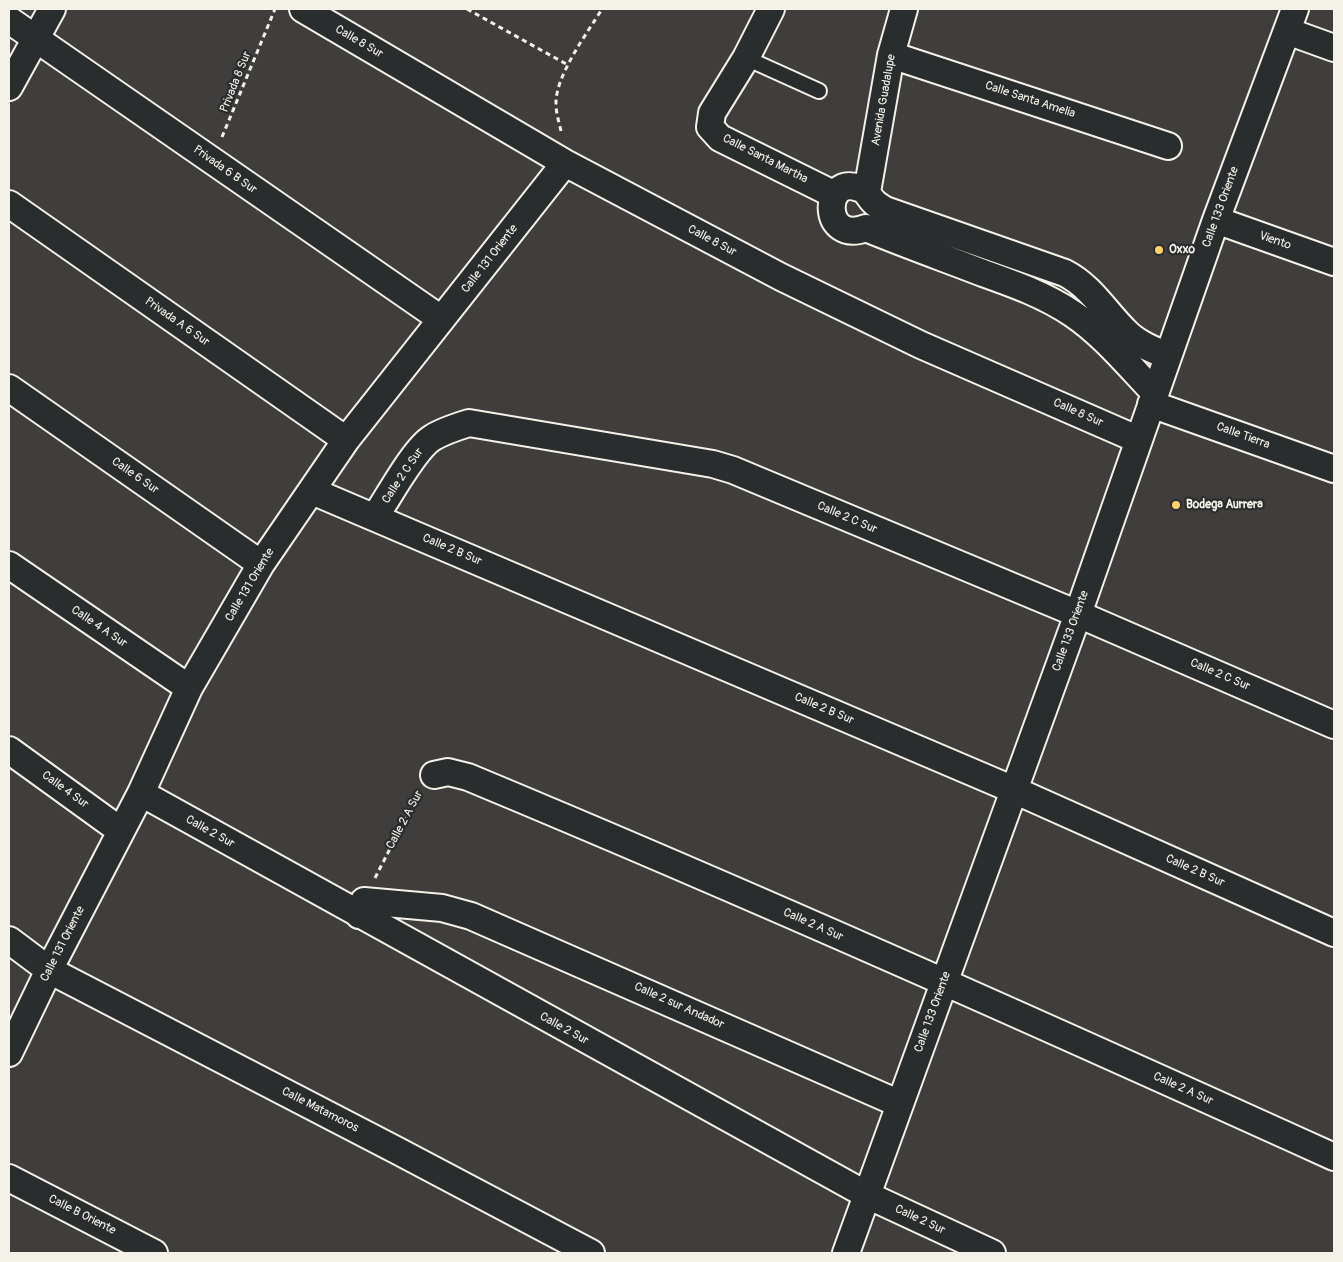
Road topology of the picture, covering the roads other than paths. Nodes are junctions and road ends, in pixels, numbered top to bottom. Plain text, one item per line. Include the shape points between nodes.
1 (12, 9) edge
2 (52, 9) edge
3 (302, 9) edge
4 (771, 9) edge
5 (904, 9) edge
6 (9, 15) edge
7 (9, 20) edge
8 (1291, 20) edge
9 (36, 39) junction
10 (1334, 48) edge
11 (891, 54) junction
12 (746, 58) junction
13 (9, 87) edge
14 (819, 91) dead end
15 (1168, 146) dead end
16 (566, 163) junction
17 (867, 192) junction
18 (833, 202) junction
19 (9, 204) edge
20 (1216, 220) junction
21 (1334, 262) edge
22 (1090, 291) junction
23 (1071, 313) junction
24 (442, 319) junction
25 (1168, 356) junction
26 (9, 388) edge
27 (1153, 398) junction
28 (346, 440) junction
29 (1139, 440) junction
30 (1334, 469) edge
31 (312, 491) junction
32 (375, 517) junction
33 (261, 564) junction
34 (9, 565) edge
35 (1078, 614) junction
36 (189, 688) junction
37 (1334, 725) edge
38 (9, 750) edge
39 (434, 775) road end
40 (1014, 790) junction
41 (141, 793) junction
42 (121, 831) junction
43 (361, 908) junction
44 (1334, 933) edge
45 (9, 940) edge
46 (49, 970) junction
47 (944, 982) junction
48 (9, 1053) edge
49 (900, 1104) junction
50 (1334, 1158) edge
51 (9, 1178) edge
52 (867, 1195) junction
53 (154, 1253) edge
54 (591, 1253) edge
55 (846, 1253) edge
56 (992, 1253) edge

1 - 6 street
2 - 9 street
3 - 16 street, Calle 8 Sur
4 - 12 street, Calle Santa Martha
5 - 11 street, Avenida Guadalupe
7 - 9 street, Privada 6 B Sur
8 - 10 street
8 - 20 street, Calle 133 Oriente
9 - 13 street
9 - 24 street, Privada 6 B Sur
11 - 15 street, Calle Santa Amelia
11 - 17 street, Avenida Guadalupe
12 - 14 lane
12 - 18 street, Calle Santa Martha via 712,113 710,126 720,138
16 - 24 street, Calle 131 Oriente
16 - 29 street, Calle 8 Sur via 921,345
17 - 18 street via 850,186 842,189
17 - 22 street via 873,202 885,210 1065,274
18 - 23 street via 837,223 844,228 866,228 1035,293
19 - 28 street, Privada A 6 Sur
20 - 21 street, Viento
20 - 25 street, Calle 133 Oriente
22 - 23 street
22 - 25 street via 1128,334
23 - 27 street via 1113,349
24 - 28 street, Calle 131 Oriente
25 - 27 street, Calle 133 Oriente
26 - 33 street, Calle 6 Sur
27 - 29 street, Calle 133 Oriente
27 - 30 street, Calle Tierra
28 - 31 street, Calle 131 Oriente
29 - 35 street, Calle 133 Oriente
31 - 32 street, Calle 2 B Sur
31 - 33 street, Calle 131 Oriente
32 - 35 street, Calle 2 C Sur via 419,450 431,438 469,423 733,470
32 - 40 street, Calle 2 B Sur
33 - 36 street, Calle 131 Oriente
34 - 36 street, Calle 4 A Sur
35 - 37 street, Calle 2 C Sur
35 - 40 street, Calle 133 Oriente
36 - 41 street, Calle 131 Oriente
38 - 42 street, Calle 4 Sur
39 - 47 street, Calle 2 A Sur via 448,772 468,777
40 - 44 street, Calle 2 B Sur
40 - 47 street, Calle 133 Oriente
41 - 42 street, Calle 131 Oriente
41 - 43 street, Calle 2 Sur
42 - 46 street, Calle 131 Oriente
43 - 49 street, Calle 2 sur Andador via 442,908 471,916
43 - 52 street, Calle 2 Sur
45 - 46 street, Calle Matamoros
46 - 48 street, Calle 131 Oriente
46 - 54 street, Calle Matamoros
47 - 49 street, Calle 133 Oriente
47 - 50 street, Calle 2 A Sur
49 - 52 street, Calle 133 Oriente
51 - 53 street, Calle B Oriente
52 - 55 street, Calle 133 Oriente
52 - 56 street, Calle 2 Sur

